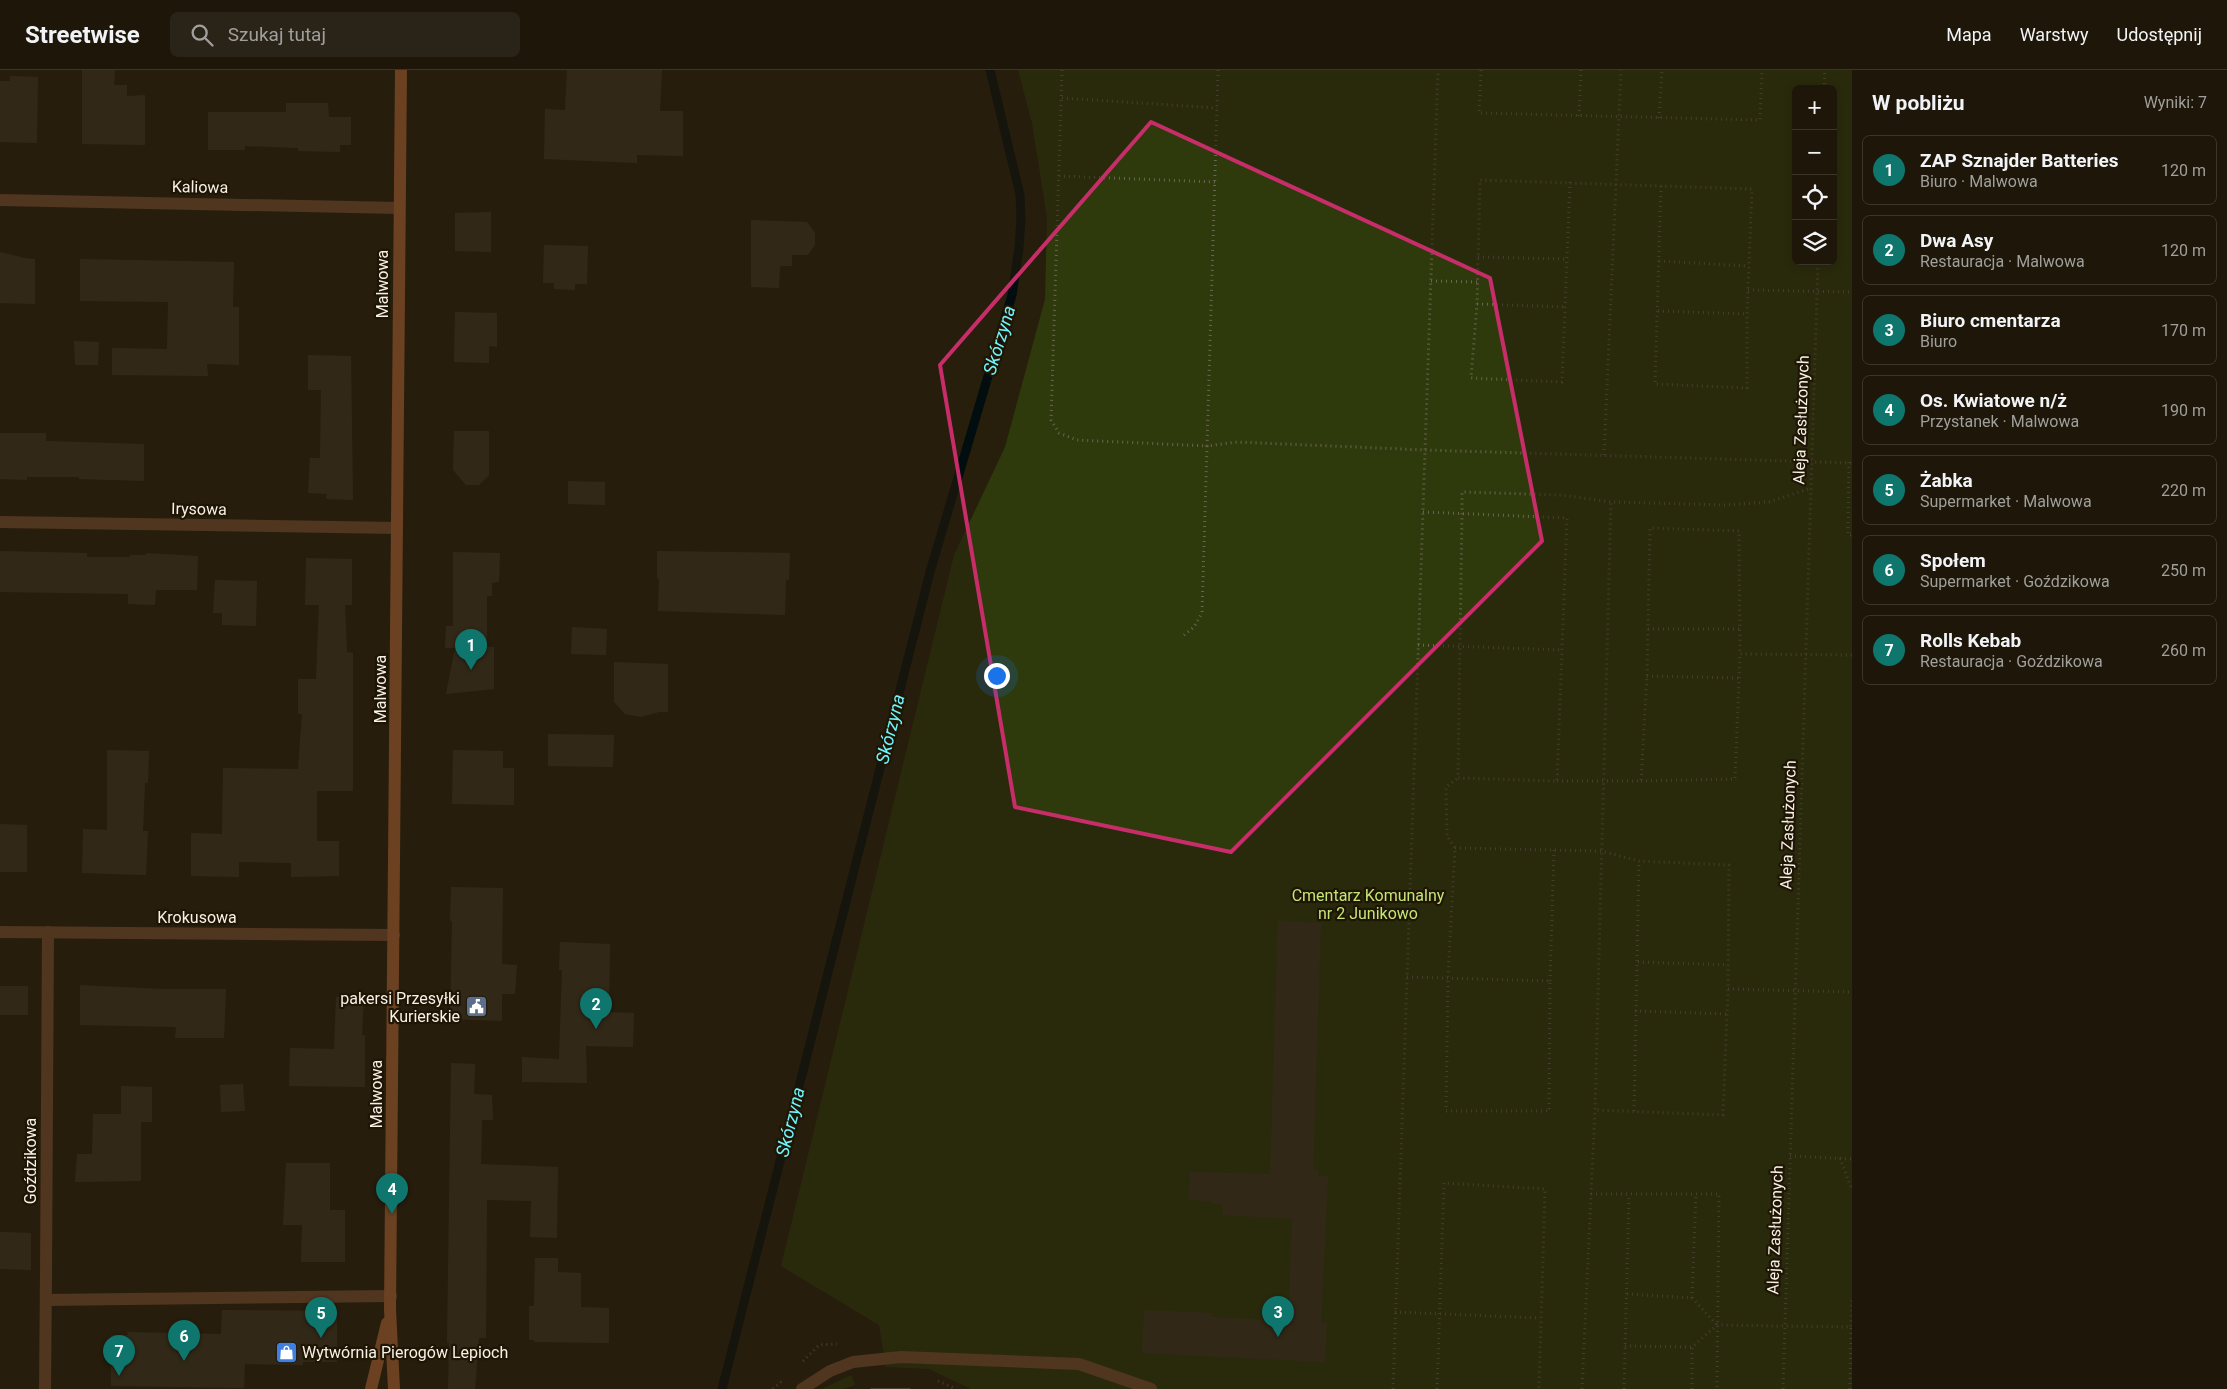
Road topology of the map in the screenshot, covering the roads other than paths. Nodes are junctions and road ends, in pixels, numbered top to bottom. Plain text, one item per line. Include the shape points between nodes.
1 (401, 70) edge
2 (0, 200) edge
3 (399, 208) junction
4 (0, 522) edge
5 (397, 528) junction
6 (0, 932) edge
7 (48, 932) junction
8 (394, 935) junction
9 (46, 1300) junction
10 (390, 1302) junction
11 (45, 1389) edge
12 (370, 1389) edge
13 (394, 1389) edge
14 (802, 1389) edge
15 (1151, 1389) edge

1 - 3 street, Malwowa
2 - 3 street, Kaliowa
3 - 5 street, Malwowa
4 - 5 street, Irysowa
5 - 8 street, Malwowa
6 - 7 street, Krokusowa
7 - 8 street, Krokusowa
7 - 9 street, Goździkowa
8 - 10 street, Malwowa
9 - 10 street
9 - 11 street, Goździkowa
10 - 12 street, Malwowa
10 - 13 street, Malwowa
14 - 15 street via 830,1371 853,1362 901,1357 1079,1364

